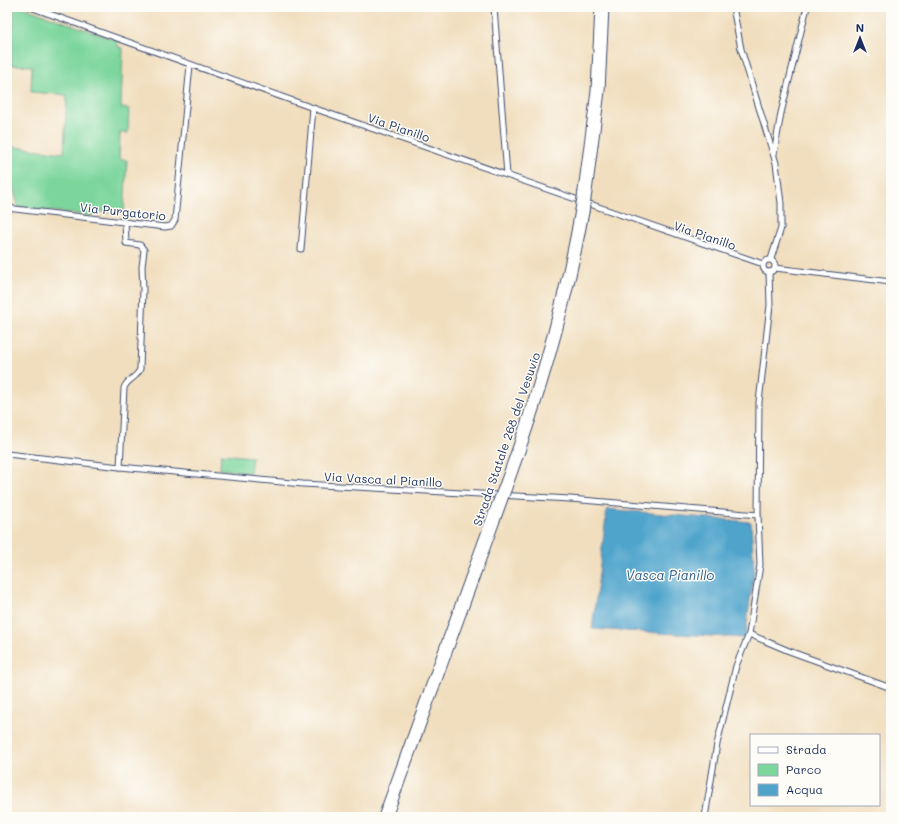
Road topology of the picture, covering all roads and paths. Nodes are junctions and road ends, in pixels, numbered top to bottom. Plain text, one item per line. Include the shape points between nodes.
1 (30, 7) edge
2 (51, 7) edge
3 (494, 7) edge
4 (599, 7) edge
5 (605, 7) edge
6 (733, 7) edge
7 (807, 7) edge
8 (50, 14) junction
9 (190, 65) junction
10 (313, 108) junction
11 (774, 156) junction
12 (507, 175) junction
13 (585, 191) junction
14 (7, 208) edge
15 (125, 222) junction
16 (301, 249) dead end
17 (771, 260) junction
18 (763, 264) junction
19 (775, 268) junction
20 (769, 272) junction
21 (891, 282) edge
22 (7, 454) edge
23 (120, 467) junction
24 (758, 515) junction
25 (494, 517) junction
26 (749, 634) junction
27 (891, 688) edge
28 (382, 817) edge
29 (388, 817) edge
30 (705, 817) edge

1 - 8 street, Via Pianillo
2 - 8 street
3 - 12 street
4 - 13 highway, Strada Statale 268 del Vesuvio via 595,91
5 - 13 highway, Strada Statale 268 del Vesuvio via 600,91
6 - 11 street via 741,50
7 - 11 street via 781,114
8 - 9 street, Via Pianillo
9 - 10 street, Via Pianillo
9 - 15 street, Via Purgatorio via 175,220 171,226 165,227
10 - 12 street, Via Pianillo
10 - 16 street
11 - 17 street via 781,203 781,228
12 - 18 street, Via Pianillo
13 - 25 highway, Strada Statale 268 del Vesuvio, bridge via 573,272 555,347 537,406
14 - 15 street, Via Purgatorio
15 - 23 street via 126,243 140,246 144,250 140,369 137,376 125,384 124,388
17 - 18 street
17 - 19 street
18 - 20 street via 764,270
19 - 20 street
19 - 21 street
20 - 24 street via 769,312 759,402
22 - 23 street, Via Vasca al Pianillo
23 - 24 street, Via Vasca al Pianillo via 303,484 570,499
24 - 26 street via 760,566
25 - 28 highway, Strada Statale 268 del Vesuvio
25 - 29 highway, Strada Statale 268 del Vesuvio
26 - 27 street
26 - 30 street via 736,666 717,744

